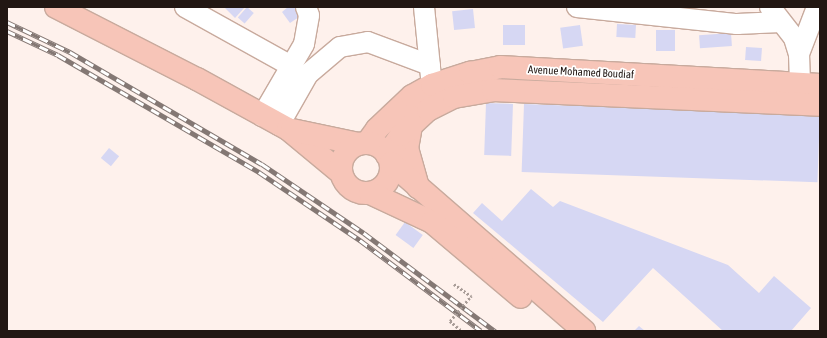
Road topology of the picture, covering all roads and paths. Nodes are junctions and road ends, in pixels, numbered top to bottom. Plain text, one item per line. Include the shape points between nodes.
1 (56, 7) edge
2 (185, 7) edge
3 (424, 7) edge
4 (577, 7) edge
5 (817, 7) edge
6 (311, 10) edge
7 (207, 11) edge
8 (776, 14) edge
9 (800, 54) junction
10 (291, 66) junction
11 (431, 75) junction
12 (810, 84) edge
13 (820, 105) edge
14 (276, 123) junction
15 (411, 126) junction
16 (363, 144) junction
17 (389, 159) junction
18 (341, 173) junction
19 (418, 188) junction
20 (370, 193) junction
21 (454, 284) dead end
22 (462, 331) edge
23 (562, 331) edge
24 (584, 331) edge

1 - 14 main road via 197,79
2 - 7 street
3 - 11 street
4 - 8 street via 737,24
5 - 9 street
6 - 10 street via 304,44
7 - 10 street
8 - 9 street via 794,38
9 - 12 street
10 - 14 street
11 - 12 main road, Avenue Mohamed Boudiaf via 470,73 500,67
11 - 14 street via 368,42 340,47 308,74
11 - 16 main road, Avenue Mohamed Boudiaf
13 - 15 main road, Avenue Mohamed Boudiaf via 493,90 454,97 428,110
14 - 16 main road
14 - 18 main road
15 - 17 main road, Avenue Mohamed Boudiaf
15 - 19 main road via 407,148
16 - 17 main road via 375,145
16 - 18 main road via 345,155
17 - 19 main road
17 - 20 main road via 389,179 381,188
18 - 20 main road via 352,189
19 - 24 main road
20 - 23 main road via 432,222
21 - 22 path, bridge via 471,296 450,321

